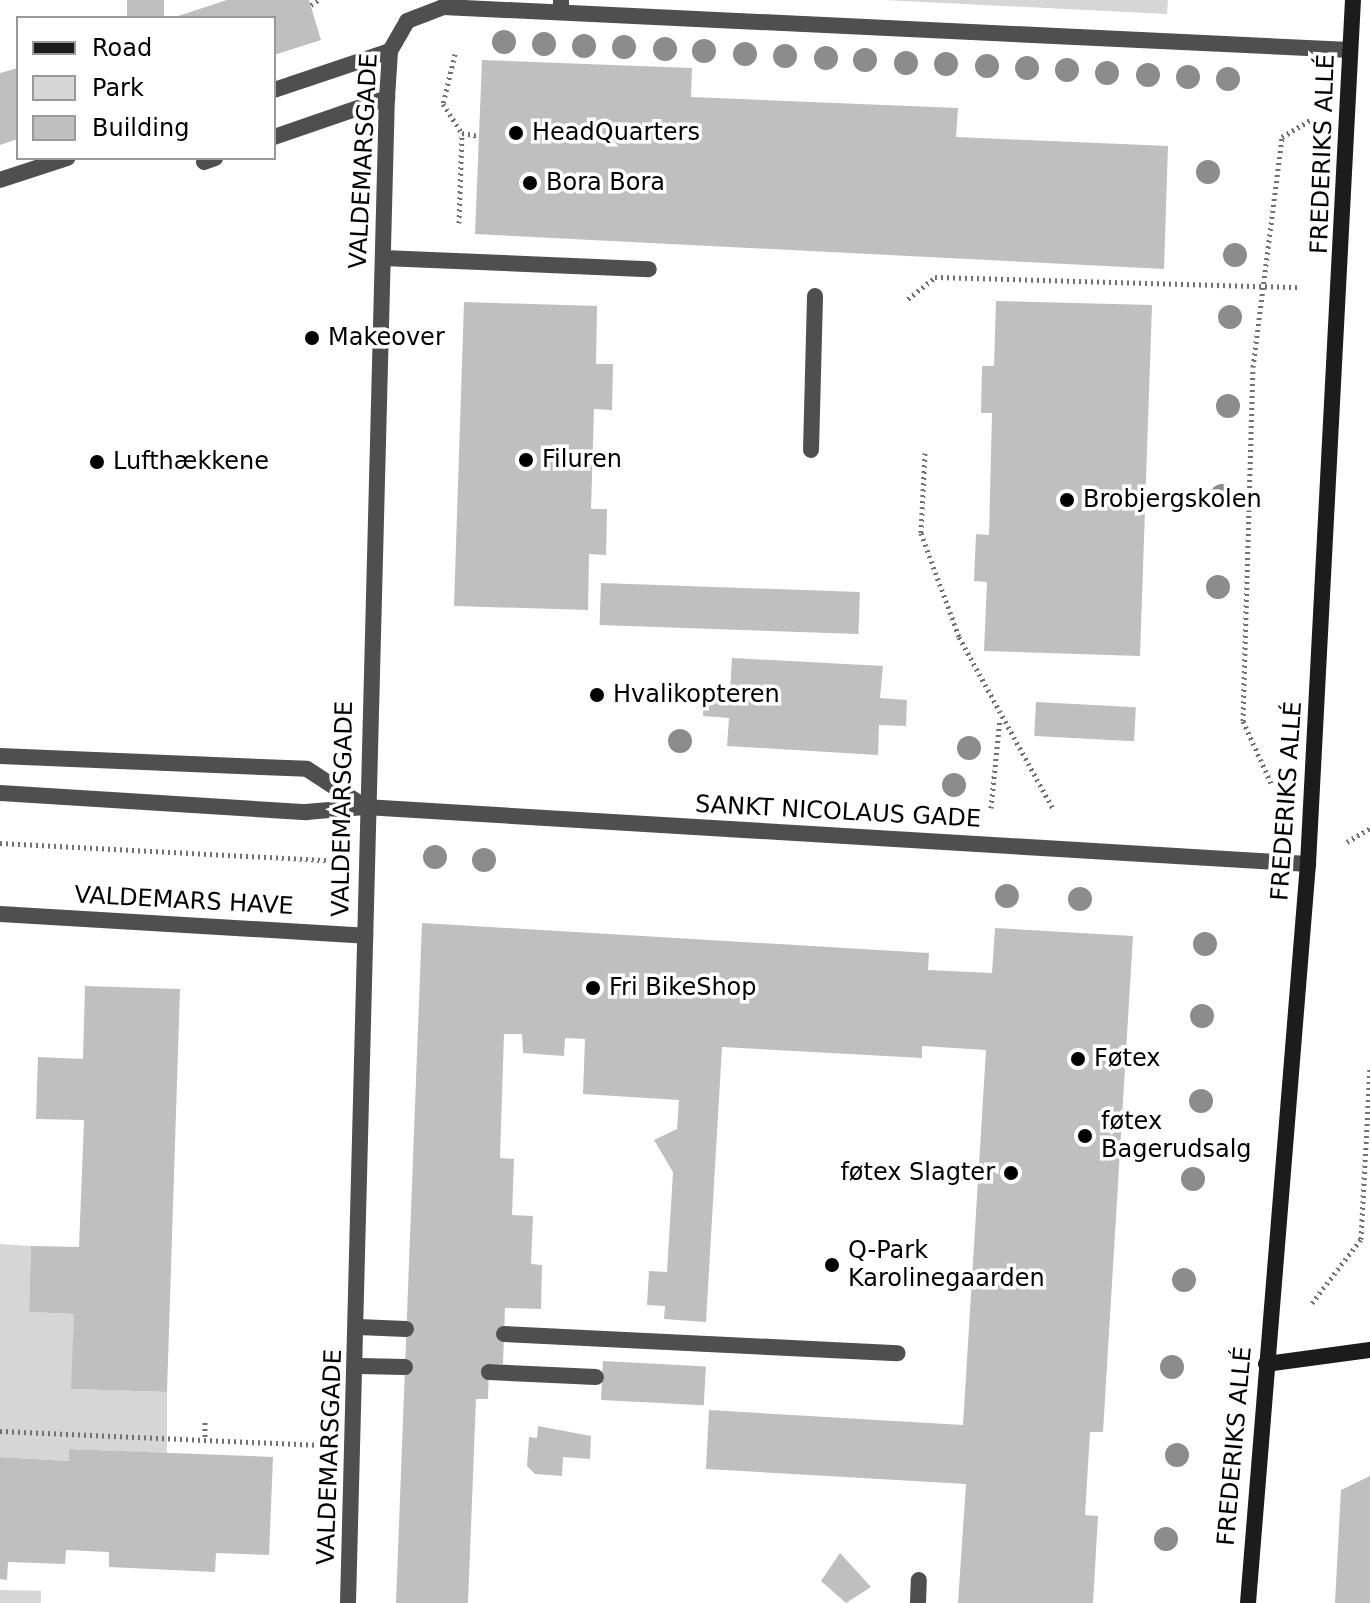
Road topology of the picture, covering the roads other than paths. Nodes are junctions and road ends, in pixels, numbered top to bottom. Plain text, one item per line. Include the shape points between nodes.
1 (1353, 0) edge
2 (561, 6) edge
3 (1350, 50) junction
4 (390, 51) junction
5 (276, 89) edge
6 (387, 98) junction
7 (276, 136) edge
8 (61, 160) edge
9 (0, 180) edge
10 (383, 258) junction
11 (649, 269) dead end
12 (815, 296) dead end
13 (811, 450) dead end
14 (0, 756) edge
15 (0, 793) edge
16 (365, 807) junction
17 (1308, 864) junction
18 (0, 914) edge
19 (365, 936) junction
20 (358, 1327) junction
21 (406, 1329) dead end
22 (504, 1334) dead end
23 (1370, 1350) edge
24 (898, 1353) dead end
25 (1266, 1364) junction
26 (359, 1366) junction
27 (405, 1367) dead end
28 (489, 1372) dead end
29 (596, 1377) dead end
30 (919, 1580) dead end
31 (348, 1603) edge
32 (918, 1603) edge
33 (1248, 1603) edge

1 - 3 street, FREDERIKS ALLÉ
2 - 3 street
2 - 4 street, VALDEMARSGADE via 443,7 407,21
3 - 17 street, FREDERIKS ALLÉ via 1342,289
4 - 5 street
4 - 6 street, VALDEMARSGADE
6 - 7 street
6 - 10 street, VALDEMARSGADE
8 - 9 street
10 - 11 street
10 - 16 street, VALDEMARSGADE
12 - 13 street
14 - 16 street via 307,769
15 - 16 street, SANKT NICOLAUS GADE via 306,812
16 - 17 street, SANKT NICOLAUS GADE
16 - 19 street, VALDEMARSGADE
17 - 25 street, FREDERIKS ALLÉ
18 - 19 street, VALDEMARS HAVE
19 - 20 street, VALDEMARSGADE
20 - 21 street
20 - 26 street, VALDEMARSGADE
22 - 24 street
23 - 25 street
25 - 33 street, FREDERIKS ALLÉ
26 - 27 street
26 - 31 street, VALDEMARSGADE
28 - 29 street
30 - 32 street

